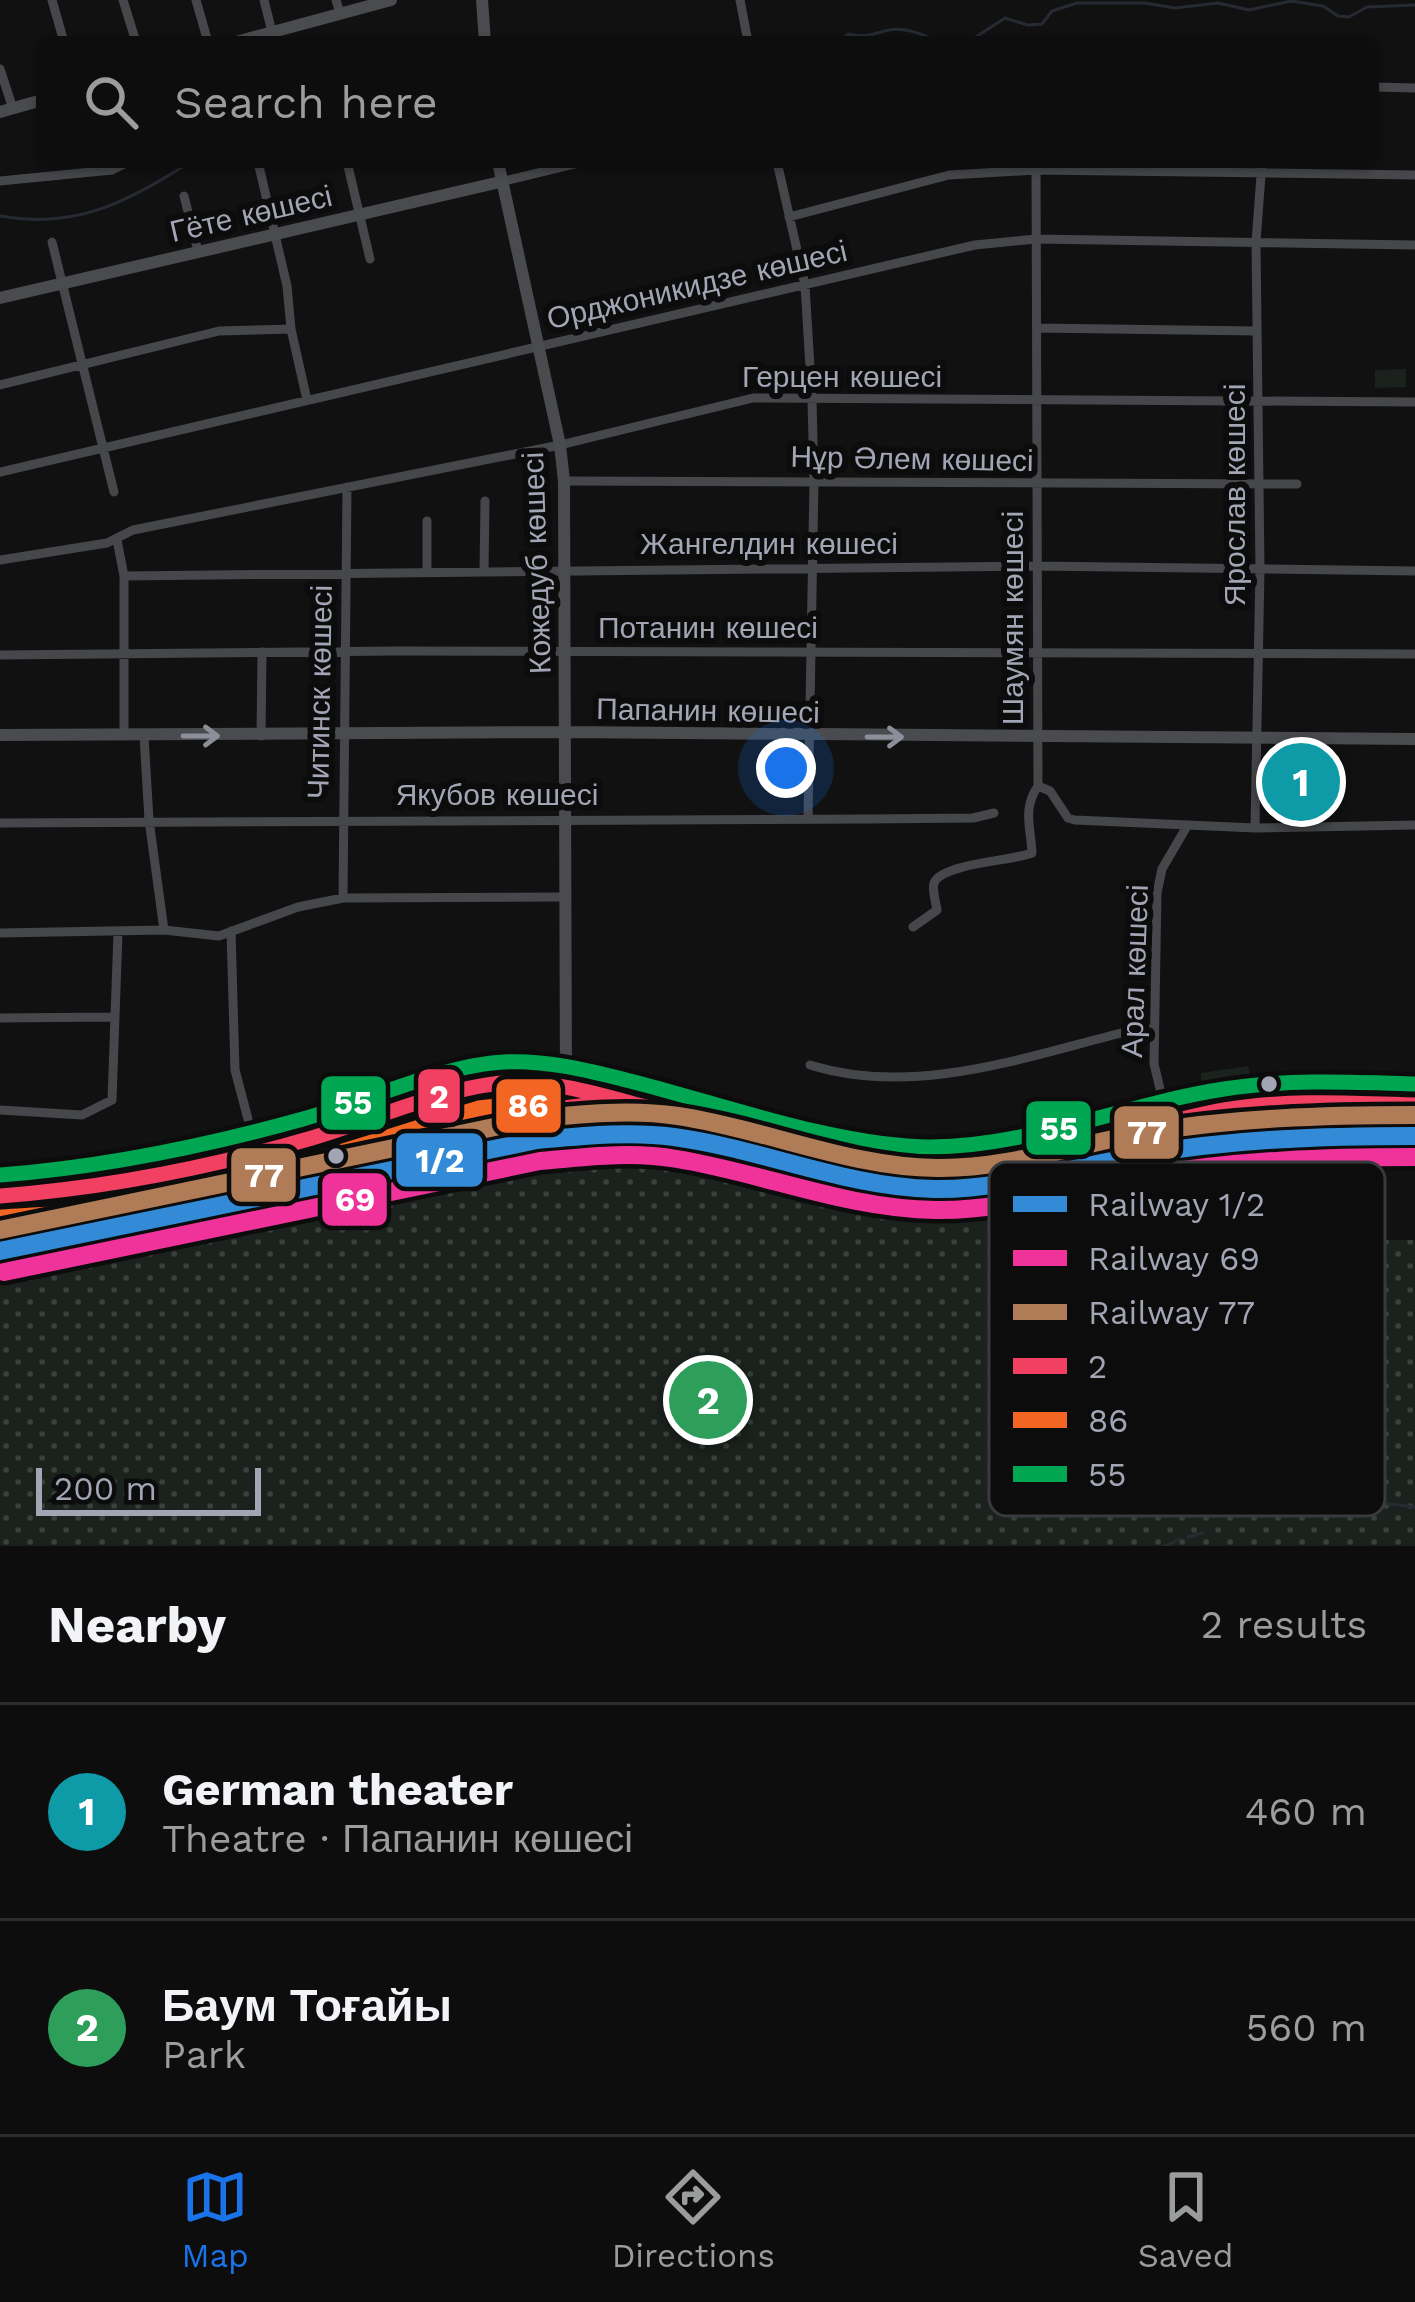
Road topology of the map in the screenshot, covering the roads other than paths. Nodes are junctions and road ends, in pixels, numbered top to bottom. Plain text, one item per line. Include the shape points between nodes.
1 (52, 0) edge
2 (123, 0) edge
3 (196, 0) edge
4 (264, 0) edge
5 (391, 0) edge
6 (482, 0) edge
7 (740, 0) edge
8 (338, 6) edge
9 (272, 32) junction
10 (62, 36) edge
11 (134, 36) edge
12 (206, 36) edge
13 (258, 36) edge
14 (485, 36) edge
15 (747, 36) edge
16 (0, 69) edge
17 (1379, 87) edge
18 (1415, 88) edge
19 (36, 102) edge
20 (6, 110) edge
21 (116, 168) edge
22 (259, 168) edge
23 (348, 168) edge
24 (498, 168) edge
25 (559, 168) edge
26 (778, 168) edge
27 (1017, 168) edge
28 (1036, 168) edge
29 (1262, 168) edge
30 (1415, 175) edge
31 (0, 181) edge
32 (500, 182) junction
33 (184, 196) dead end
34 (359, 214) junction
35 (789, 217) junction
36 (274, 233) junction
37 (1036, 239) junction
38 (52, 242) dead end
39 (1256, 242) junction
40 (1415, 245) edge
41 (198, 251) junction
42 (370, 259) dead end
43 (62, 284) junction
44 (805, 285) junction
45 (0, 298) edge
46 (1037, 328) junction
47 (291, 329) junction
48 (1258, 332) junction
49 (539, 346) junction
50 (83, 364) junction
51 (0, 385) edge
52 (307, 400) junction
53 (812, 400) junction
54 (1036, 401) junction
55 (1260, 401) junction
56 (1415, 402) edge
57 (560, 445) junction
58 (104, 450) junction
59 (0, 472) edge
60 (564, 481) junction
61 (814, 481) junction
62 (1260, 484) junction
63 (1297, 484) dead end
64 (1036, 485) junction
65 (346, 487) junction
66 (114, 492) dead end
67 (485, 501) dead end
68 (427, 521) dead end
69 (117, 540) junction
70 (0, 560) edge
71 (1036, 566) junction
72 (812, 567) junction
73 (566, 569) junction
74 (1260, 569) junction
75 (484, 571) junction
76 (1415, 571) edge
77 (427, 572) junction
78 (346, 574) junction
79 (124, 576) junction
80 (262, 652) junction
81 (345, 652) junction
82 (566, 652) junction
83 (812, 652) junction
84 (1036, 654) junction
85 (1259, 654) junction
86 (1415, 654) edge
87 (0, 655) edge
88 (123, 655) junction
89 (565, 733) junction
90 (0, 735) edge
91 (124, 735) junction
92 (144, 736) junction
93 (261, 736) junction
94 (342, 736) junction
95 (811, 736) junction
96 (1037, 738) junction
97 (1257, 739) junction
98 (1415, 739) edge
99 (1038, 786) junction
100 (994, 813) dead end
101 (808, 818) junction
102 (567, 819) junction
103 (148, 820) junction
104 (343, 821) junction
105 (0, 823) edge
106 (1415, 825) edge
107 (1187, 826) junction
108 (1255, 829) junction
109 (566, 897) junction
110 (343, 898) junction
111 (913, 927) dead end
112 (164, 930) junction
113 (231, 932) junction
114 (0, 933) edge
115 (118, 933) junction
116 (114, 1017) junction
117 (0, 1018) edge
118 (1153, 1029) junction
119 (811, 1065) dead end
120 (566, 1086) junction
121 (636, 1104) junction
122 (1415, 1105) edge
123 (0, 1110) edge
124 (248, 1119) dead end
125 (1168, 1122) junction
126 (1000, 1162) edge
127 (989, 1164) edge
128 (0, 1199) edge
129 (0, 1221) edge

1 - 10 street
2 - 11 street
3 - 12 street
4 - 9 street
5 - 8 main road
6 - 14 main road
7 - 15 street
8 - 9 main road
9 - 13 main road
16 - 20 street
17 - 18 street
19 - 20 main road
21 - 31 street
22 - 36 street
23 - 34 street
24 - 32 main road, Кожедуб көшесі
25 - 32 street, Гёте көшесі
26 - 35 street
27 - 35 street via 949,175
28 - 37 street, Шаумян көшесі
29 - 30 street
29 - 39 street, Ярослав көшесі
32 - 34 main road, Гёте көшесі
32 - 49 main road, Кожедуб көшесі
33 - 41 street
34 - 36 main road, Гёте көшесі
34 - 42 street
35 - 44 street
36 - 41 main road, Гёте көшесі
36 - 47 street
37 - 39 street, Орджоникидзе көшесі
37 - 44 street, Орджоникидзе көшесі via 975,245
37 - 46 street, Шаумян көшесі
38 - 43 street
39 - 40 street, Орджоникидзе көшесі
39 - 48 street, Ярослав көшесі
41 - 43 main road, Гёте көшесі
43 - 45 main road, Гёте көшесі
43 - 50 street
44 - 49 street, Орджоникидзе көшесі
44 - 53 street
46 - 48 street
46 - 54 street, Шаумян көшесі
47 - 50 street via 219,331
47 - 52 street
48 - 55 street, Ярослав көшесі
49 - 52 street, Орджоникидзе көшесі
49 - 57 main road, Кожедуб көшесі
50 - 51 street
50 - 58 street
52 - 58 street, Орджоникидзе көшесі
53 - 54 street, Герцен көшесі
53 - 57 street, Герцен көшесі via 723,403
53 - 61 street
54 - 55 street, Герцен көшесі
54 - 64 street, Шаумян көшесі
55 - 56 street, Герцен көшесі
55 - 62 street, Ярослав көшесі
57 - 60 main road, Кожедуб көшесі
57 - 65 street, Герцен көшесі
58 - 59 street, Орджоникидзе көшесі
58 - 66 street
60 - 61 street, Нұр Әлем көшесі
60 - 73 main road, Кожедуб көшесі
61 - 64 street, Нұр Әлем көшесі
61 - 72 street
62 - 63 street, Нұр Әлем көшесі
62 - 64 street, Нұр Әлем көшесі
62 - 74 street, Ярослав көшесі
64 - 71 street, Шаумян көшесі
65 - 69 street, Герцен көшесі
65 - 78 street, Читинск көшесі
67 - 75 street
68 - 77 street
69 - 70 street, Герцен көшесі
69 - 79 street
71 - 72 street, Жангелдин көшесі
71 - 74 street, Жангелдин көшесі
71 - 84 street, Шаумян көшесі
72 - 73 street, Жангелдин көшесі
72 - 83 street
73 - 75 street, Жангелдин көшесі
73 - 82 main road, Кожедуб көшесі
74 - 76 street, Жангелдин көшесі
74 - 85 street, Ярослав көшесі
75 - 77 street, Жангелдин көшесі
77 - 78 street, Жангелдин көшесі
78 - 79 street, Жангелдин көшесі
78 - 81 street, Читинск көшесі
79 - 88 street
80 - 81 street, Потанин көшесі
80 - 88 street, Потанин көшесі
80 - 93 street
81 - 82 street, Потанин көшесі
81 - 94 street, Читинск көшесі
82 - 83 street, Потанин көшесі
82 - 89 main road, Кожедуб көшесі
83 - 84 street, Потанин көшесі
83 - 95 street
84 - 85 street, Потанин көшесі
84 - 96 street, Шаумян көшесі
85 - 86 street, Потанин көшесі
85 - 97 street, Ярослав көшесі
87 - 88 street, Потанин көшесі
88 - 91 street
89 - 94 main road, Папанин көшесі
89 - 95 main road, Папанин көшесі
89 - 102 main road, Кожедуб көшесі
90 - 91 main road, Папанин көшесі
91 - 92 main road, Папанин көшесі
92 -> 93 main road, Папанин көшесі
92 - 103 street
93 - 94 main road, Папанин көшесі
94 - 104 street, Читинск көшесі
95 -> 96 main road, Папанин көшесі
95 - 101 street
96 - 97 main road, Папанин көшесі
96 - 99 street, Шаумян көшесі
97 - 98 main road, Папанин көшесі
97 - 108 street, Ярослав көшесі
99 - 107 street via 1068,818
99 - 111 street via 1027,822 1032,853 939,878 937,910
100 - 101 street, Якубов көшесі
101 - 102 street, Якубов көшесі
102 - 104 street, Якубов көшесі
102 - 109 main road, Кожедуб көшесі
103 - 104 street, Якубов көшесі
103 - 105 street, Якубов көшесі
103 - 112 street
104 - 110 street, Читинск көшесі
106 - 108 street
107 - 108 street
107 - 118 street, Арал көшесі via 1157,893
109 - 110 street
109 - 120 main road, Кожедуб көшесі
110 - 113 street
112 - 113 street
112 - 115 street
113 - 124 street via 235,1070
114 - 115 street
115 - 116 street
116 - 117 street
116 - 123 street via 112,1100 82,1115
118 - 119 street via 953,1075
118 - 125 street, Арал көшесі
120 - 121 main road
120 - 128 main road via 474,1088 157,1177
121 - 127 main road via 868,1164
121 - 129 main road via 513,1114 120,1204
122 - 125 main road via 1303,1102
125 - 126 main road
128 - 129 main road

